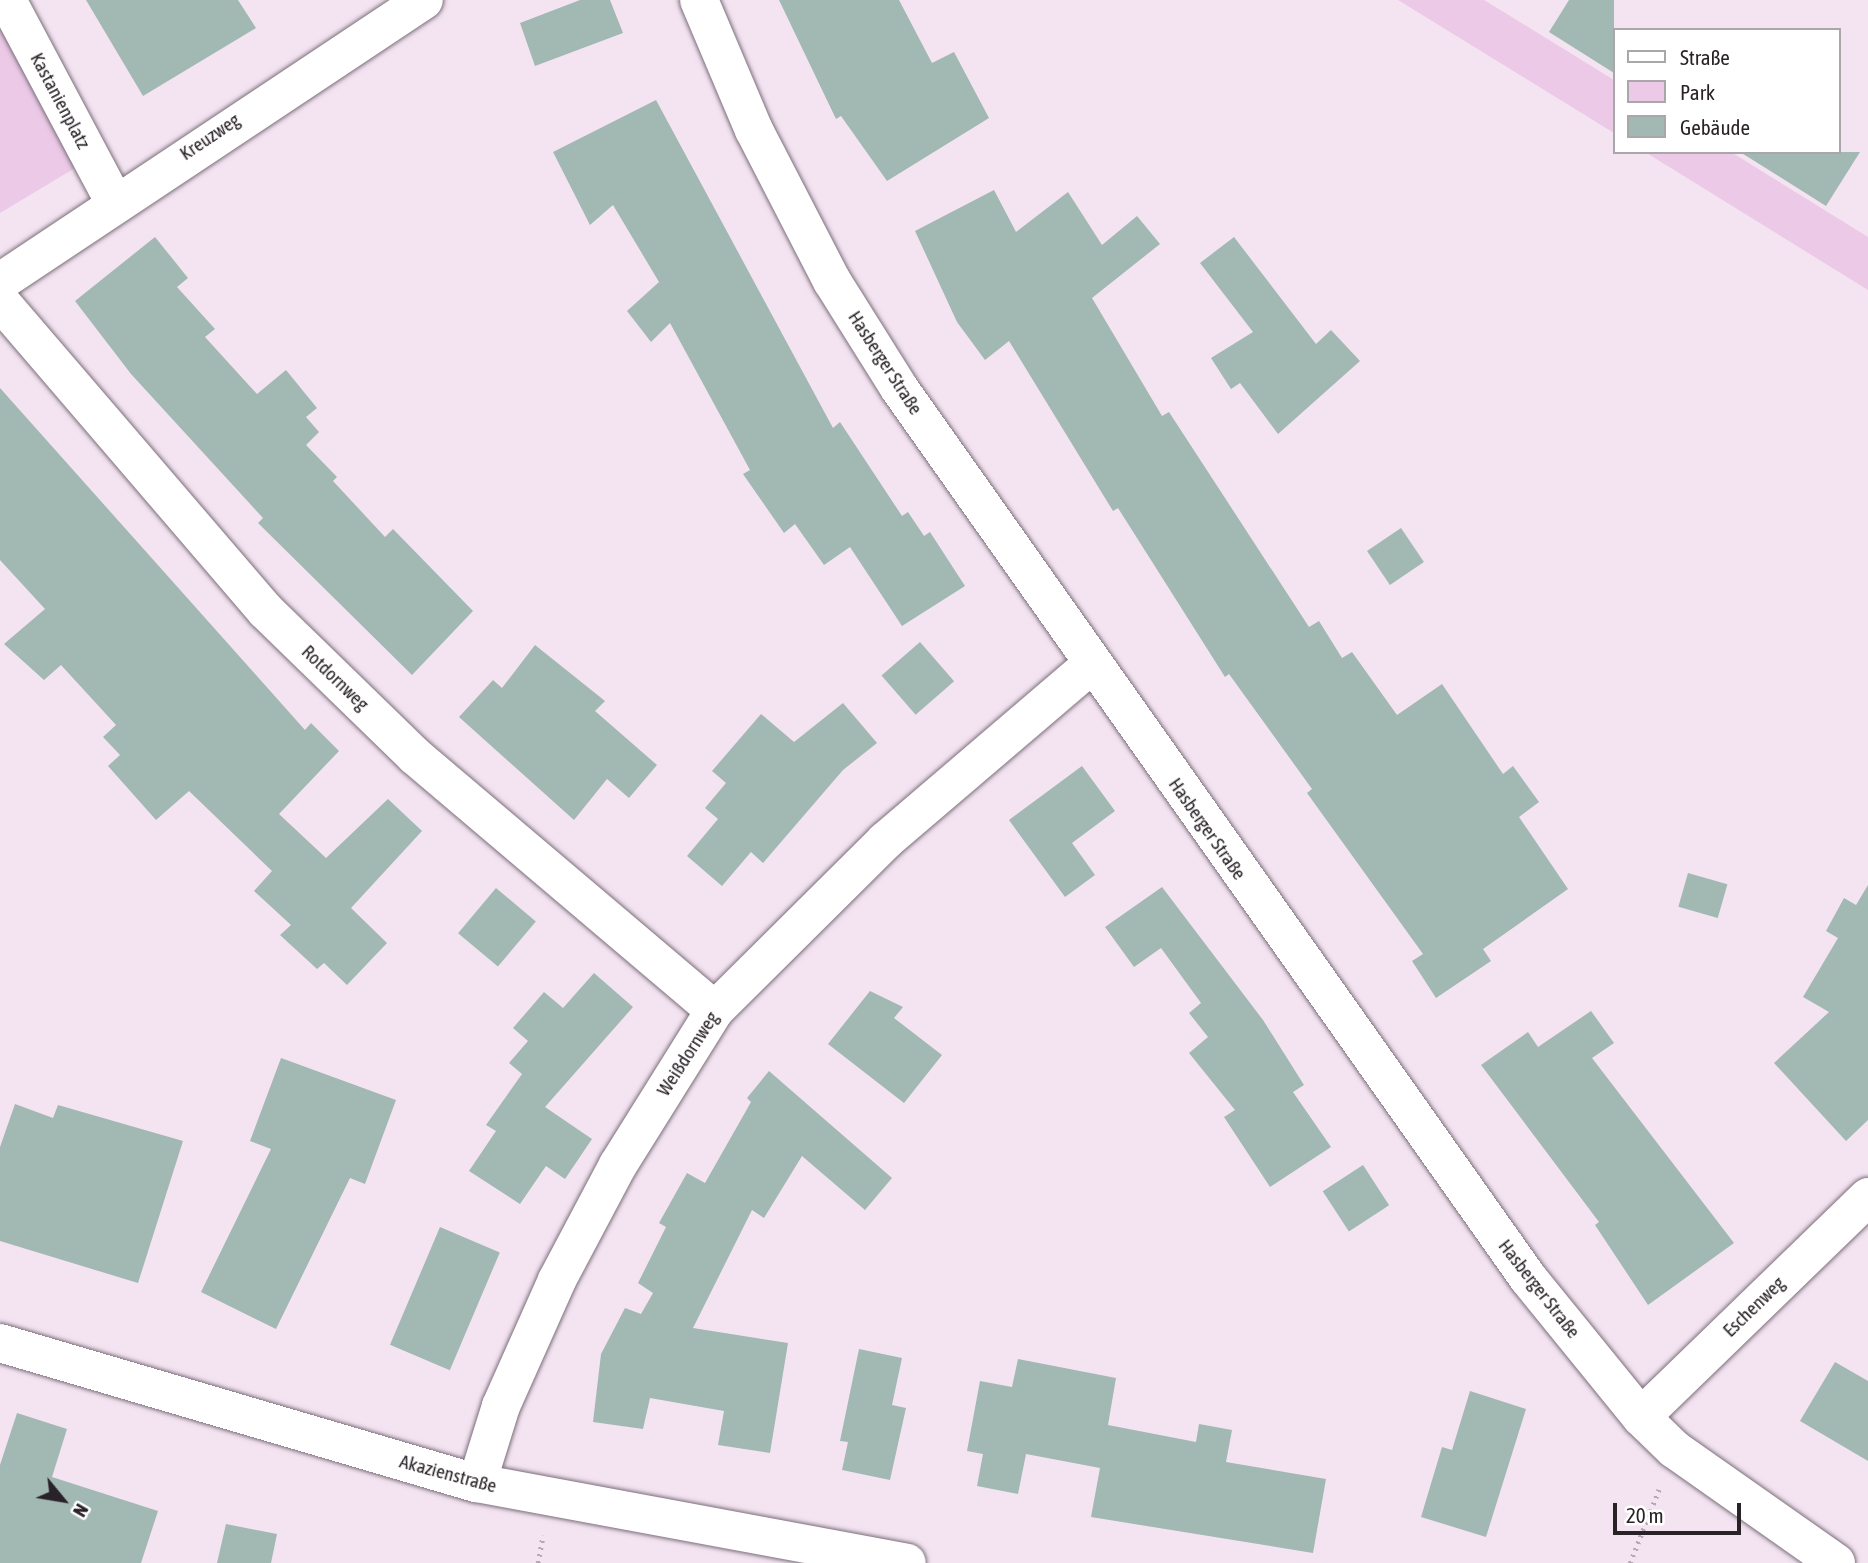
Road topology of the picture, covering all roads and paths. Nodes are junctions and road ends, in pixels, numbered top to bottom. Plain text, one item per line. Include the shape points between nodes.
1 (7, 0) edge
2 (424, 0) edge
3 (699, 0) edge
4 (114, 201) junction
5 (0, 282) edge
6 (0, 301) edge
7 (1092, 664) junction
8 (715, 1010) junction
9 (1868, 1197) edge
10 (0, 1343) edge
11 (1641, 1418) junction
12 (1674, 1448) junction
13 (477, 1483) junction
14 (1811, 1558) edge
15 (907, 1563) edge
16 (1629, 1563) edge

1 - 4 street, Kastanienplatz
2 - 4 street, Kreuzweg
3 - 7 street, Hasberger Straße via 754,130 832,281 899,388
4 - 5 street, Kreuzweg
6 - 8 street, Rotdornweg via 266,611 415,756
7 - 8 street, Weißdornweg via 885,841
7 - 11 street, Hasberger Straße via 1528,1278
8 - 13 street, Weißdornweg via 618,1165 557,1280 501,1406
9 - 11 street, Eschenweg
10 - 13 street, Akazienstraße
11 - 12 street, Hasberger Straße
12 - 14 street, Hasberger Straße
12 - 16 path
13 - 15 street, Akazienstraße

